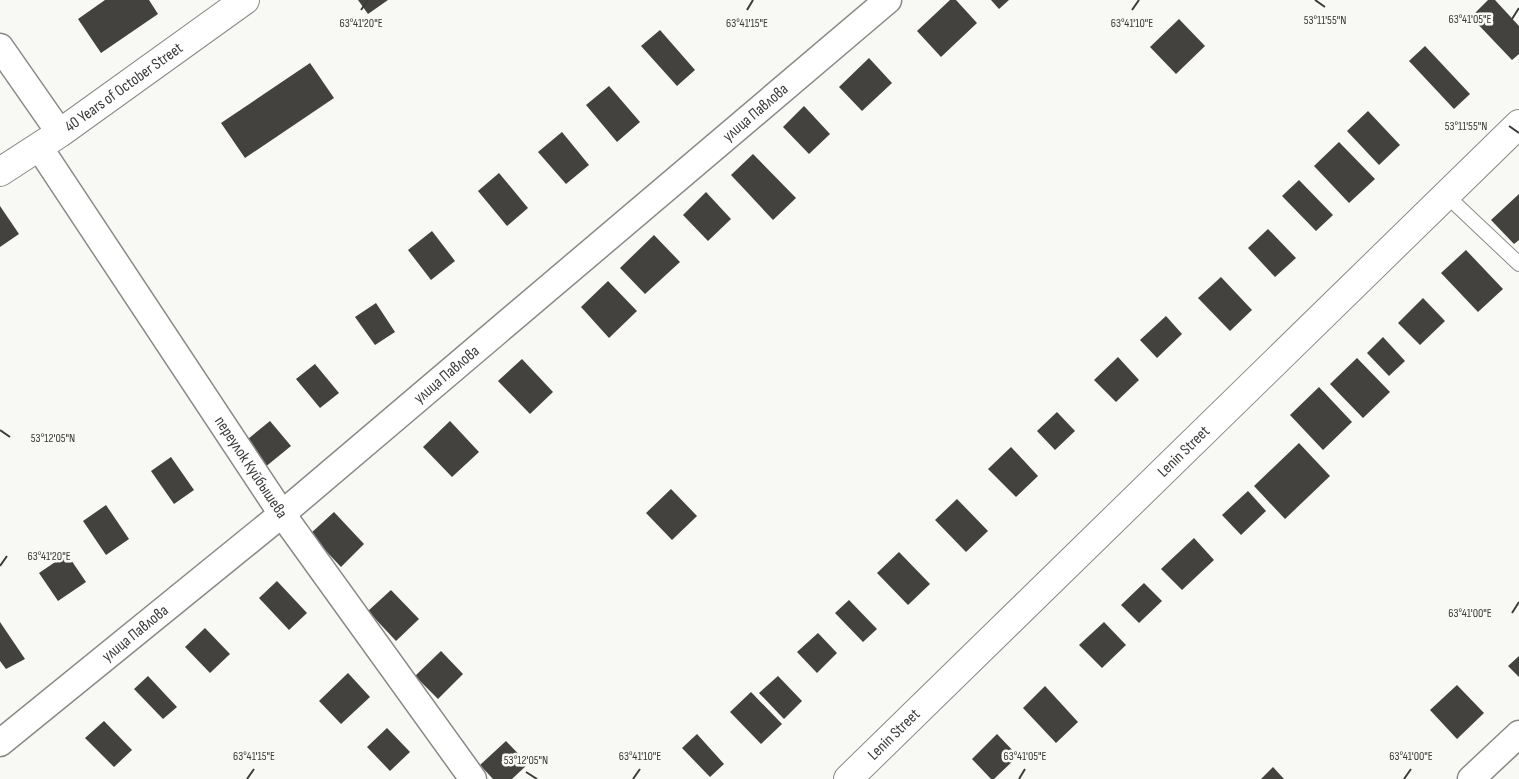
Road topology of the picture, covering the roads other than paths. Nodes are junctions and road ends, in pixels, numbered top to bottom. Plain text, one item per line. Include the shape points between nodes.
1 (245, 0) edge
2 (888, 0) edge
3 (0, 47) edge
4 (1519, 124) edge
5 (50, 140) junction
6 (0, 172) edge
7 (1446, 196) junction
8 (1519, 264) edge
9 (282, 514) junction
10 (1519, 734) edge
11 (0, 743) edge
12 (473, 779) edge
13 (848, 779) edge
14 (1471, 779) edge

1 - 5 street, 40 Years of October Street
2 - 9 street, улица Павлова
3 - 5 street, переулок Куйбышева
4 - 7 street, Lenin Street
5 - 6 street, 40 Years of October Street
5 - 9 street, переулок Куйбышева
7 - 8 lane
7 - 13 street, Lenin Street
9 - 11 street, улица Павлова
9 - 12 street, переулок Куйбышева
10 - 14 street

